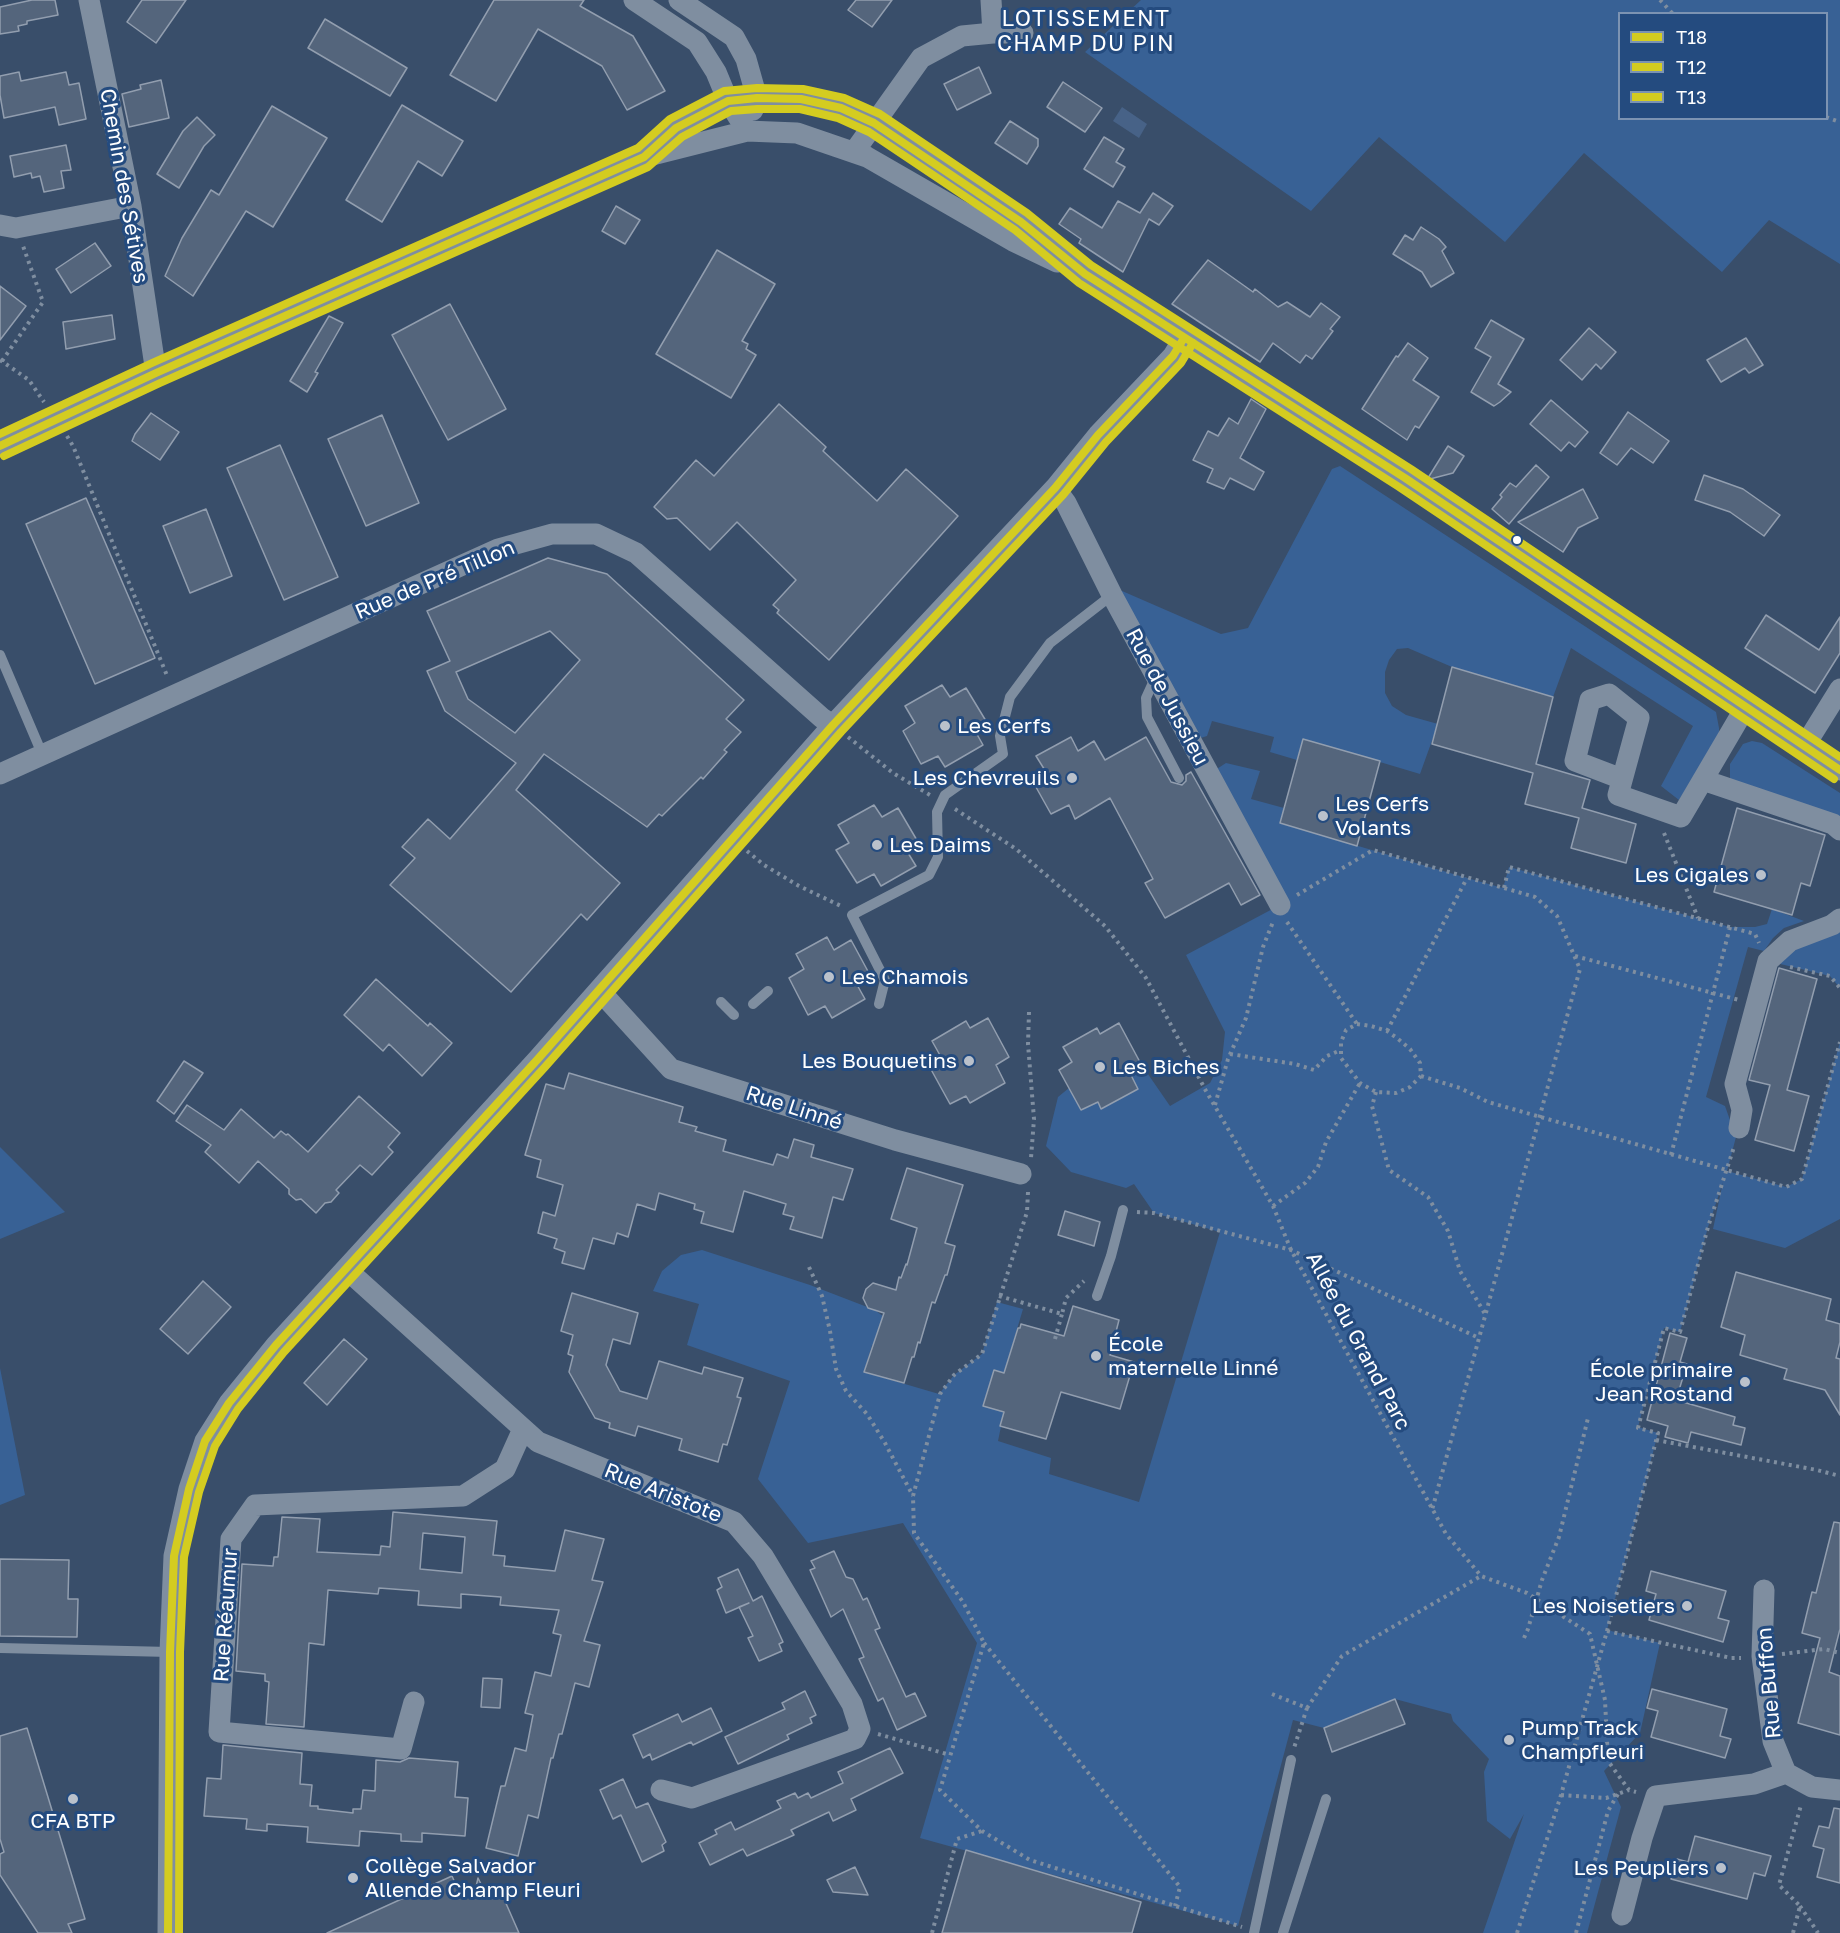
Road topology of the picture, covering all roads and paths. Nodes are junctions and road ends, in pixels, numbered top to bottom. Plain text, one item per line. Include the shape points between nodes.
1 (89, 0) edge
2 (634, 0) edge
3 (679, 0) edge
4 (991, 0) edge
5 (1660, 0) edge
6 (1671, 12) edge
7 (993, 33) junction
8 (1023, 33) dead end
9 (757, 98) junction
10 (728, 101) junction
11 (874, 123) junction
12 (747, 131) junction
13 (854, 152) junction
14 (644, 157) junction
15 (131, 206) junction
16 (8, 226) edge
17 (1085, 274) junction
18 (1184, 338) junction
19 (1, 360) edge
20 (156, 373) junction
21 (57, 420) junction
22 (0, 446) edge
23 (1056, 488) junction
24 (1112, 595) junction
25 (0, 655) edge
26 (1156, 676) junction
27 (1840, 689) edge
28 (175, 694) junction
29 (1745, 708) junction
30 (833, 725) junction
31 (1804, 747) junction
32 (43, 756) junction
33 (1840, 770) edge
34 (0, 774) edge
35 (1179, 778) dead end
36 (1622, 779) dead end
37 (1703, 780) junction
38 (942, 802) junction
39 (1670, 813) junction
40 (1840, 830) edge
41 (730, 842) junction
42 (1467, 878) junction
43 (1504, 888) junction
44 (1280, 905) junction
45 (856, 913) junction
46 (1698, 918) junction
47 (1840, 919) edge
48 (1730, 927) junction
49 (1755, 934) dead end
50 (1574, 956) junction
51 (1768, 962) junction
52 (1840, 988) edge
53 (599, 990) junction
54 (768, 991) dead end
55 (1712, 993) junction
56 (721, 1002) dead end
57 (753, 1004) dead end
58 (879, 1004) dead end
59 (1755, 1005) junction
60 (1029, 1012) dead end
61 (734, 1015) dead end
62 (1357, 1024) junction
63 (1387, 1031) junction
64 (1840, 1042) edge
65 (1341, 1050) junction
66 (1230, 1054) junction
67 (1421, 1076) junction
68 (1360, 1083) junction
69 (1376, 1092) junction
70 (1214, 1106) junction
71 (1540, 1116) junction
72 (1739, 1128) dead end
73 (1671, 1155) junction
74 (1726, 1171) junction
75 (1026, 1177) junction
76 (1273, 1206) junction
77 (1128, 1211) joint
78 (1291, 1250) junction
79 (1111, 1256) junction
80 (808, 1267) dead end
81 (346, 1269) junction
82 (999, 1296) junction
83 (1097, 1296) dead end
84 (1062, 1314) junction
85 (1485, 1315) junction
86 (1479, 1338) junction
87 (1055, 1339) dead end
88 (1588, 1418) dead end
89 (523, 1430) junction
90 (1656, 1440) junction
91 (1840, 1476) edge
92 (913, 1496) junction
93 (1432, 1510) junction
94 (1481, 1576) junction
95 (1764, 1590) dead end
96 (1536, 1600) junction
97 (1607, 1631) junction
98 (1524, 1638) dead end
99 (984, 1643) junction
100 (0, 1648) edge
101 (170, 1652) junction
102 (1840, 1653) edge
103 (1762, 1656) junction
104 (1598, 1662) junction
105 (1272, 1694) dead end
106 (414, 1702) dead end
107 (1307, 1708) junction
108 (860, 1729) junction
109 (950, 1755) junction
110 (1291, 1760) joint
111 (1786, 1773) junction
112 (1812, 1787) junction
113 (661, 1790) dead end
114 (1629, 1790) junction
115 (1840, 1790) edge
116 (1618, 1794) junction
117 (1561, 1795) junction
118 (1656, 1796) junction
119 (1326, 1798) dead end
120 (982, 1831) junction
121 (1175, 1906) junction
122 (1800, 1906) junction
123 (1622, 1915) dead end
124 (1254, 1932) edge
125 (168, 1933) edge
126 (932, 1933) edge
127 (1283, 1933) edge
128 (1517, 1933) edge
129 (1576, 1933) edge
130 (1792, 1933) edge
131 (1818, 1933) edge

1 - 15 street, Chemin des Sétives
2 - 10 street via 697,42
3 - 9 street via 734,37 746,59
4 - 7 street
5 - 6 path
7 - 8 street
7 - 11 street via 962,36 921,58
9 - 10 street
9 - 11 street via 801,99 841,108
9 - 12 street
10 - 12 street
10 - 14 street via 676,128
11 - 13 street
11 - 17 street via 1021,222
12 - 13 street via 797,133
12 - 14 street
13 - 17 street via 1013,241
14 - 20 street
15 - 16 street
15 - 20 street, Chemin des Sétives
16 - 19 path via 44,302
17 - 18 street
18 - 23 street via 1173,356 1098,435
18 - 29 street via 1405,478
19 - 21 path via 29,380
20 - 21 street
21 - 22 street
21 - 28 path via 73,446
23 - 24 street, Rue de Jussieu
23 - 30 street
24 - 26 street, Rue de Jussieu
24 - 38 lane via 1050,643 1010,698 1000,736 1003,753 945,795
25 - 32 lane
26 - 35 lane via 1146,698 1147,717
26 - 44 street, Rue de Jussieu
27 - 31 street
28 - 30 street, Rue de Pré Tillon via 498,549 552,534 596,534 636,554
28 - 32 street, Rue de Pré Tillon
29 - 31 street
29 - 37 street
30 - 38 path, Allée du Grand Parc via 892,773
30 - 41 street
31 - 33 street
32 - 34 street, Rue de Pré Tillon
36 - 39 street via 1618,795
37 - 39 street via 1681,817
37 - 40 street via 1833,824
38 - 45 lane via 937,812 938,857 929,875
38 - 70 path, Allée du Grand Parc via 1016,849 1105,926 1146,978
39 - 46 path via 1664,835
41 - 45 path via 799,886
41 - 53 street
42 - 43 path
42 - 44 path via 1373,850
42 - 63 path
43 - 46 path via 1509,867
43 - 50 path via 1535,897 1557,916
44 - 62 path via 1284,917
44 - 66 path via 1263,947 1246,1017
45 - 58 lane via 852,915 885,980
46 - 48 path
47 - 51 street via 1832,926 1790,941
48 - 49 path
48 - 55 path
50 - 55 path
50 - 71 path via 1580,969
51 - 52 path via 1830,976
51 - 59 street
53 - 75 street, Rue Linné via 671,1069
53 - 81 street
54 - 57 lane
55 - 59 path
55 - 73 path
56 - 61 lane
59 - 72 street via 1735,1084 1742,1110
60 - 75 path via 1034,1119
62 - 63 path
62 - 65 path via 1346,1030
63 - 67 path via 1410,1049 1420,1063
64 - 74 path via 1802,1179 1786,1187
65 - 66 path via 1327,1056 1314,1070
65 - 68 path via 1341,1058
66 - 70 path
67 - 69 path via 1396,1093
67 - 71 path via 1488,1102
68 - 69 path
68 - 76 path via 1326,1142 1318,1167 1305,1184
69 - 85 path via 1372,1106 1389,1170 1428,1197 1448,1231 1460,1271
70 - 76 path, Allée du Grand Parc
71 - 73 path
71 - 85 path
73 - 74 path
74 - 90 path via 1680,1332 1664,1328 1638,1428 1658,1433
75 - 82 path via 1027,1212
76 - 78 path, Allée du Grand Parc
77 - 78 path via 1154,1213
77 - 79 lane
78 - 86 path
78 - 93 path, Allée du Grand Parc
79 - 83 lane
79 - 84 path via 1066,1298
80 - 92 path via 822,1296 836,1370 846,1392 867,1414
81 - 89 street, Rue Aristote
81 - 101 street via 229,1403 205,1441 174,1556
82 - 84 path
82 - 92 path via 982,1354 954,1375 940,1394
84 - 87 path
85 - 86 path
86 - 93 path
88 - 96 path via 1559,1537
89 - 106 street, Rue Réaumur via 505,1469 463,1496 255,1505 231,1539 219,1732 401,1749
89 - 108 street, Rue Aristote via 538,1442 734,1522 763,1556 852,1704
90 - 91 path
90 - 97 path
92 - 99 path via 914,1533 963,1602
93 - 94 path, Allée du Grand Parc via 1446,1534
94 - 96 path, Allée du Grand Parc
94 - 107 path via 1342,1656
95 - 103 street, Rue Buffon
96 - 98 path
96 - 104 path, Allée du Grand Parc via 1590,1634
97 - 103 path via 1731,1658
97 - 104 path
99 - 109 path
99 - 121 path via 1180,1887
100 - 101 lane
101 - 125 street
102 - 103 path via 1824,1648
103 - 111 street, Rue Buffon via 1773,1741
104 - 114 path, Allée du Grand Parc via 1605,1700 1608,1761
104 - 117 path
105 - 107 path
107 - 110 path
108 - 109 path
108 - 113 street via 855,1739 692,1798
109 - 120 path via 940,1790
110 - 124 lane
111 - 112 street
111 - 118 street via 1754,1784
112 - 115 street
112 - 122 path via 1802,1801 1779,1885
114 - 116 path
114 - 118 path
116 - 117 path via 1606,1798
116 - 129 path via 1608,1811
117 - 128 path
118 - 123 street
119 - 127 lane
120 - 121 path via 1030,1860
120 - 126 path via 957,1839
121 - 124 path
122 - 130 path
122 - 131 path

